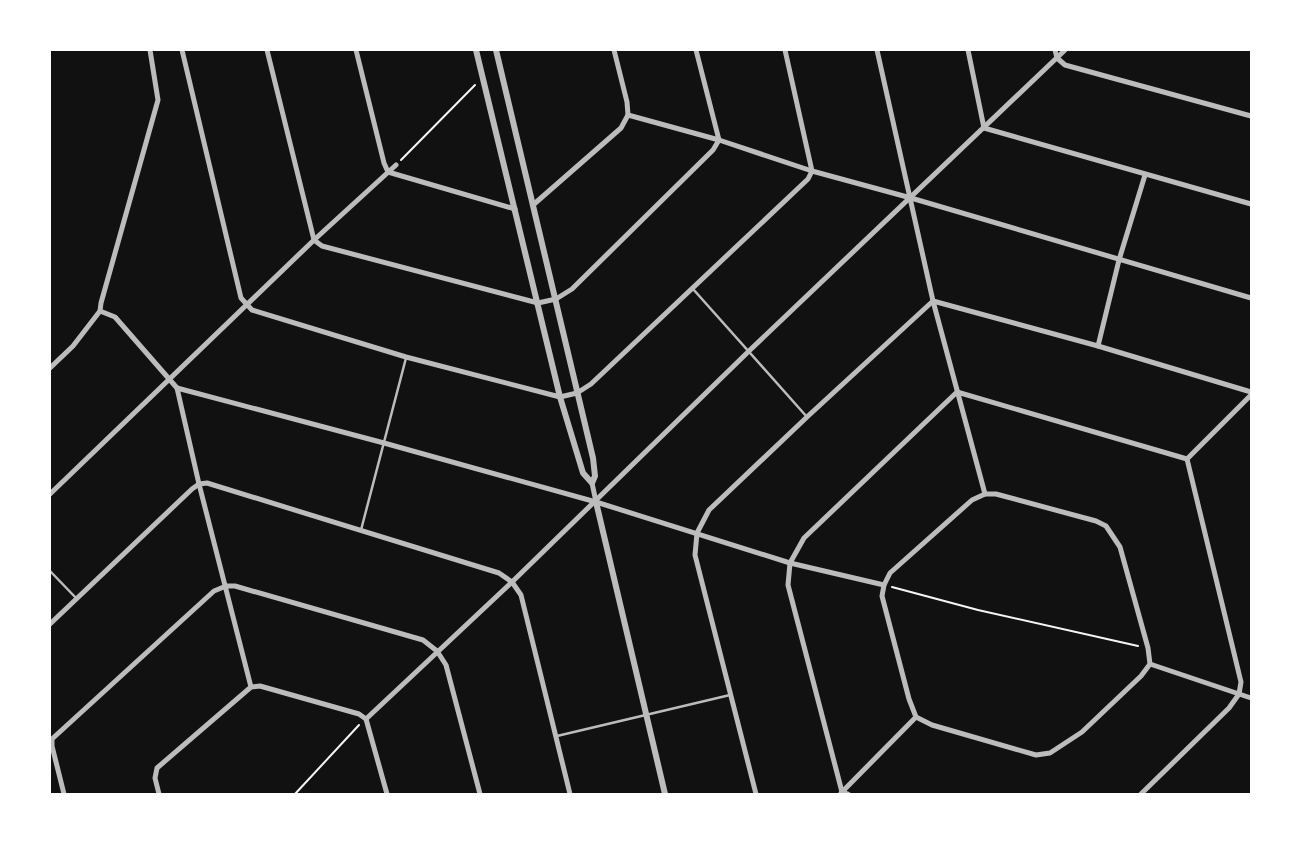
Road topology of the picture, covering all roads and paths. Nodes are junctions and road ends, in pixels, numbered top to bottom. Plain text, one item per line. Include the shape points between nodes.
1 (150, 50) edge
2 (182, 50) edge
3 (267, 50) edge
4 (356, 50) edge
5 (476, 50) edge
6 (496, 50) edge
7 (614, 50) edge
8 (696, 50) edge
9 (785, 50) edge
10 (877, 50) edge
11 (968, 50) edge
12 (1055, 50) edge
13 (1065, 50) edge
14 (1057, 58) junction
15 (483, 77) junction
16 (628, 115) junction
17 (1251, 116) edge
18 (984, 128) junction
19 (719, 140) junction
20 (396, 165) joint
21 (812, 171) junction
22 (388, 172) junction
23 (1145, 175) junction
24 (911, 198) junction
25 (1251, 204) edge
26 (533, 205) junction
27 (515, 209) junction
28 (314, 240) junction
29 (1119, 260) junction
30 (693, 289) junction
31 (1251, 298) edge
32 (556, 299) junction
33 (933, 301) junction
34 (538, 303) junction
35 (247, 305) junction
36 (100, 311) junction
37 (1098, 346) junction
38 (749, 351) junction
39 (406, 357) junction
40 (50, 368) edge
41 (170, 378) junction
42 (178, 388) junction
43 (958, 392) junction
44 (578, 393) junction
45 (1251, 394) edge
46 (560, 397) junction
47 (807, 416) junction
48 (384, 443) junction
49 (1187, 459) junction
50 (592, 483) junction
51 (199, 484) junction
52 (50, 494) edge
53 (985, 494) junction
54 (596, 502) junction
55 (361, 530) junction
56 (697, 534) junction
57 (790, 563) junction
58 (50, 571) edge
59 (512, 582) junction
60 (884, 585) junction
61 (226, 586) junction
62 (77, 599) junction
63 (50, 624) edge
64 (1148, 648) junction
65 (437, 651) junction
66 (1150, 664) junction
67 (251, 687) junction
68 (1239, 694) junction
69 (730, 695) junction
70 (1251, 698) edge
71 (647, 715) junction
72 (916, 717) junction
73 (366, 719) junction
74 (557, 736) junction
75 (51, 738) edge
76 (841, 793) edge
77 (64, 794) edge
78 (159, 794) edge
79 (294, 794) edge
80 (387, 794) edge
81 (480, 794) edge
82 (570, 794) edge
83 (666, 794) edge
84 (756, 794) edge
85 (848, 794) edge
86 (1141, 794) edge

1 - 36 street via 158,100
2 - 35 street via 242,298
3 - 28 street
4 - 22 street
5 - 15 street
6 - 26 street
7 - 16 street
8 - 19 street
9 - 21 street
10 - 24 street
11 - 18 street
12 - 14 street
13 - 14 street
14 - 17 street via 1065,65
14 - 18 street
15 - 20 path
15 - 27 street
16 - 19 street
16 - 26 street via 621,128
18 - 23 street
18 - 24 street
19 - 21 street
19 - 32 street via 713,150 572,289
20 - 22 street
21 - 24 street
21 - 30 street via 808,179
22 - 27 street
22 - 28 street
23 - 25 street
23 - 29 street
24 - 29 street
24 - 33 street
24 - 38 street
26 - 32 street
27 - 34 street
28 - 34 street via 322,246
28 - 35 street
29 - 31 street
29 - 37 street
30 - 38 lane
30 - 44 street
32 - 34 street
32 - 44 street
33 - 37 street
33 - 43 street
33 - 47 street
34 - 46 street
35 - 39 street via 252,310
35 - 41 street
36 - 40 street via 73,346
36 - 41 street via 115,317
37 - 45 street
38 - 47 lane
38 - 54 street
39 - 46 street
39 - 48 lane
41 - 42 street
41 - 52 street
42 - 48 street
42 - 51 street
43 - 49 street
43 - 53 street
43 - 57 street via 804,538
44 - 46 street
44 - 50 street via 593,458
45 - 49 street
46 - 50 street via 583,473
47 - 56 street via 709,510
48 - 54 street
48 - 55 lane
49 - 68 street via 1241,682
50 - 54 street
51 - 55 street via 207,483
51 - 61 street
51 - 62 street
53 - 60 street via 972,500 890,573
53 - 64 street via 996,494 1106,526 1120,547
54 - 56 street
54 - 59 street
54 - 71 street
55 - 59 street via 499,573
56 - 57 street
56 - 69 street via 694,555
57 - 60 street
57 - 76 street via 788,585
58 - 62 lane
59 - 65 street
59 - 74 street via 521,595
60 - 64 path
60 - 72 street via 882,596
61 - 65 street via 423,640
61 - 67 street
61 - 75 street via 214,591
62 - 63 street
64 - 66 street
65 - 73 street
65 - 81 street via 446,665
66 - 68 street
66 - 72 street via 1082,732 1050,752 1036,755 932,725
67 - 73 street via 260,686 359,714
67 - 78 street via 157,768 155,778
68 - 70 street
68 - 86 street
69 - 71 lane
69 - 84 street
71 - 74 lane
71 - 83 street
72 - 76 street
73 - 79 path
73 - 80 street
74 - 82 street
75 - 77 street
76 - 85 street

